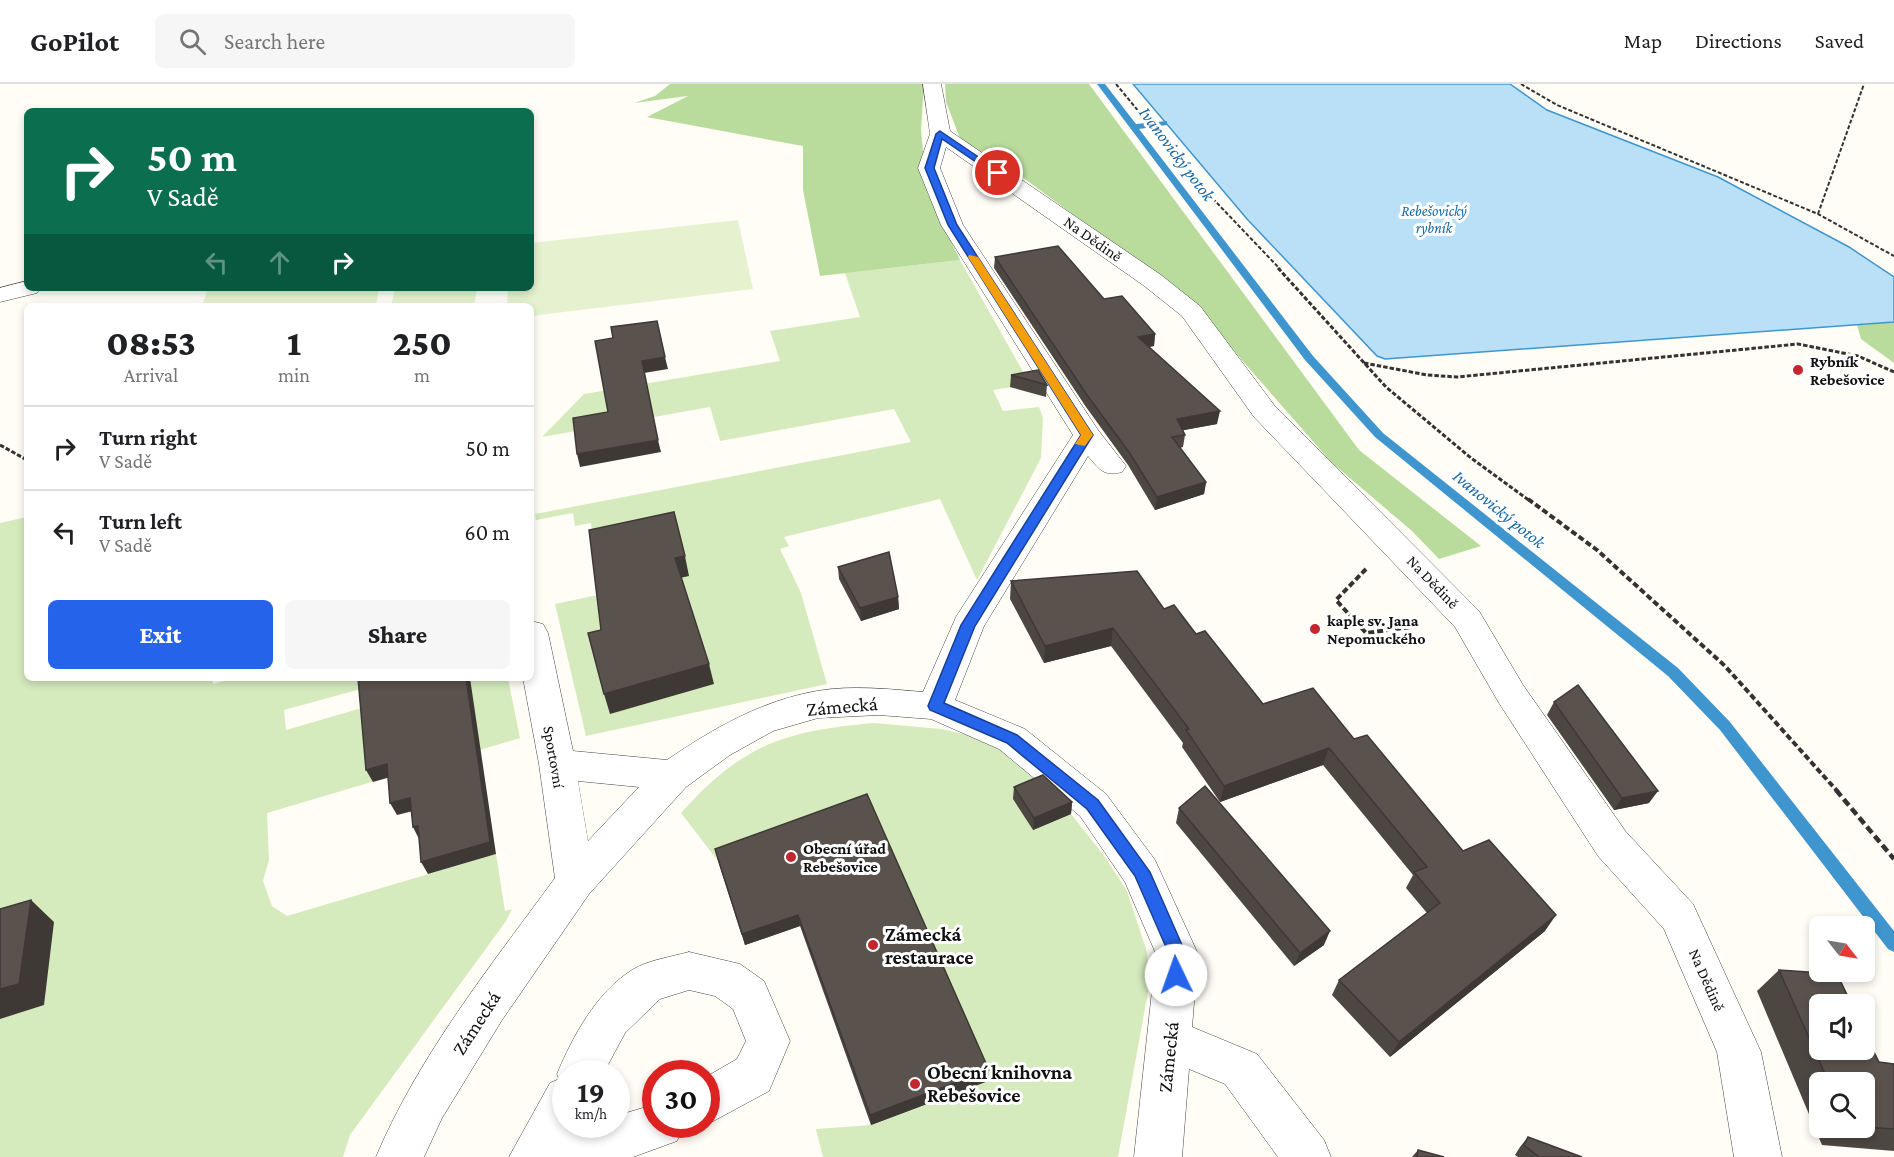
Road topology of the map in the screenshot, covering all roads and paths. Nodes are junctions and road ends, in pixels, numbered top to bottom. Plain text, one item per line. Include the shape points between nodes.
1 (932, 84) edge
2 (1116, 84) edge
3 (1521, 84) edge
4 (1864, 84) edge
5 (940, 134) junction
6 (1818, 214) junction
7 (1894, 256) edge
8 (24, 289) edge
9 (0, 295) edge
10 (1363, 363) junction
11 (1894, 372) edge
12 (1087, 435) junction
13 (0, 445) edge
14 (24, 458) edge
15 (1112, 466) dead end
16 (1393, 540) junction
17 (1467, 619) junction
18 (534, 649) edge
19 (935, 706) junction
20 (556, 764) junction
21 (674, 776) junction
22 (1894, 859) edge
23 (575, 882) junction
24 (1171, 1040) junction
25 (587, 1060) edge
26 (720, 1094) edge
27 (552, 1123) edge
28 (642, 1131) edge
29 (400, 1157) edge
30 (533, 1157) edge
31 (559, 1157) edge
32 (1158, 1157) edge
33 (1307, 1157) edge
34 (1758, 1157) edge

1 - 5 street
2 - 10 path via 1197,182 1328,320
3 - 6 path via 1557,105
4 - 6 path
5 - 12 street via 929,168 952,225
5 - 16 street, Na Dědině via 1191,311 1264,411
6 - 7 path
8 - 9 street
10 - 11 path via 1457,377 1798,344 1858,356
10 - 22 path via 1471,458 1597,550 1725,666
12 - 15 street
12 - 19 street via 968,625
13 - 14 path
16 - 17 street, Na Dědině
16 - 17 path via 1336,600 1365,633
17 - 34 street, Na Dědině via 1511,694 1612,844 1679,917 1739,1052
18 - 20 street, Sportovní
19 - 21 street, Zámecká via 879,702 818,704 762,720 717,745
19 - 24 street, Zámecká via 1012,739 1093,805 1141,872 1177,954
20 - 21 street
20 - 23 street, Sportovní
21 - 23 street, Zámecká
23 - 29 street, Zámecká via 487,1006 426,1102
24 - 32 street, Zámecká
24 - 33 street via 1241,1069
25 - 26 street via 610,1018 647,984 689,971 725,978 750,995 768,1041 753,1075
27 - 30 street
28 - 31 street

